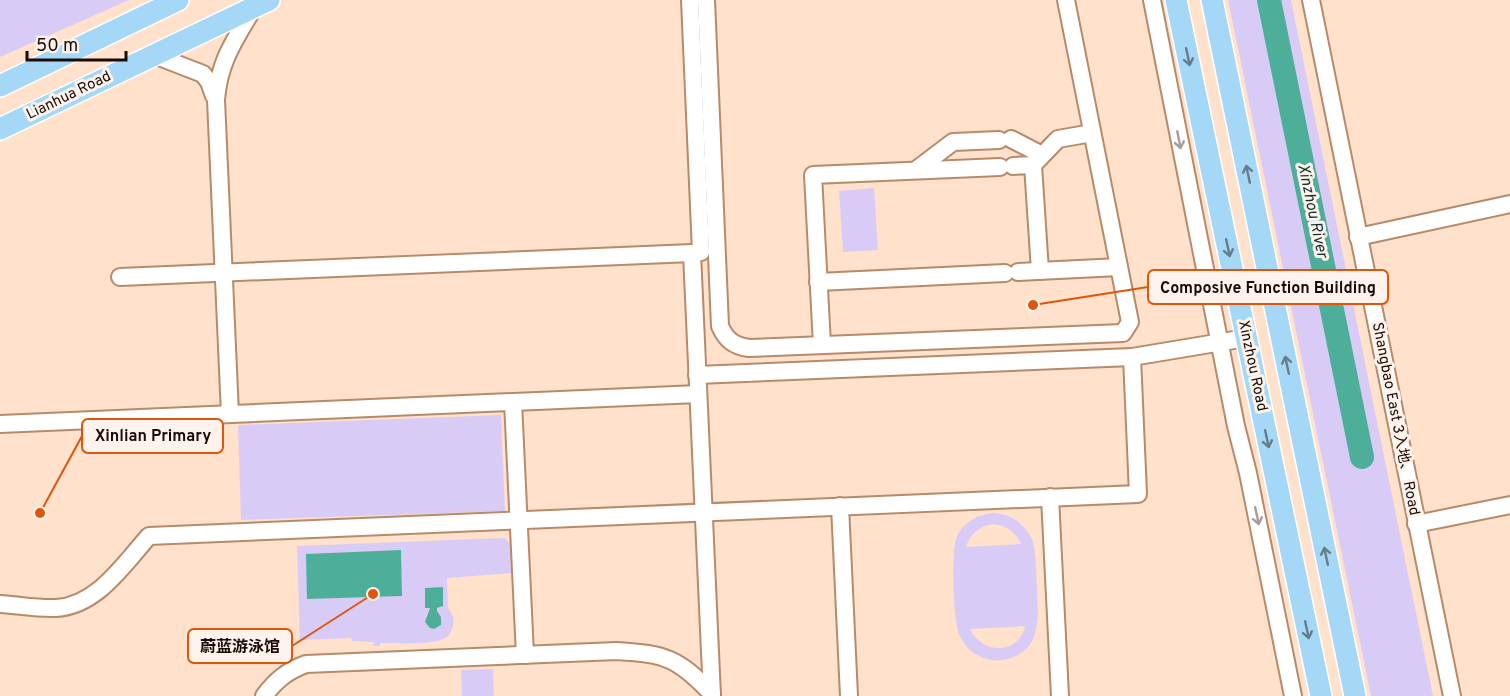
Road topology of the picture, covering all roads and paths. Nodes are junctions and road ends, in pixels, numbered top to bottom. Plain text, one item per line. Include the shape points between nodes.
1 (178, 0) edge
2 (690, 0) edge
3 (706, 0) edge
4 (1066, 0) edge
5 (1152, 0) edge
6 (1176, 0) edge
7 (1212, 0) edge
8 (1311, 0) edge
9 (261, 3) edge
10 (154, 55) junction
11 (0, 86) edge
12 (216, 100) junction
13 (0, 129) edge
14 (1092, 133) junction
15 (1038, 160) junction
16 (916, 170) junction
17 (1510, 204) edge
18 (1358, 237) junction
19 (692, 253) junction
20 (1119, 267) junction
21 (1040, 271) junction
22 (224, 273) junction
23 (120, 277) dead end
24 (818, 282) junction
25 (1246, 338) junction
26 (1219, 342) junction
27 (822, 345) junction
28 (1132, 357) junction
29 (698, 375) junction
30 (698, 394) junction
31 (513, 402) junction
32 (230, 414) junction
33 (0, 424) edge
34 (1050, 497) junction
35 (1510, 505) edge
36 (840, 506) junction
37 (704, 512) junction
38 (518, 520) junction
39 (1416, 524) junction
40 (0, 604) edge
41 (525, 655) junction
42 (712, 695) edge
43 (264, 696) edge
44 (849, 696) edge
45 (1060, 696) edge
46 (1293, 696) edge
47 (1321, 696) edge
48 (1355, 696) edge
49 (1452, 696) edge

1 - 11 main road
2 - 19 street via 701,252
3 - 27 street via 720,326 730,342 738,346
4 - 14 street
5 -> 26 street
6 -> 25 main road, Xinzhou Road
48 -> 7 main road
8 - 18 street, Shangbao East 3入地、 Road
9 - 10 main road, Lianhua Road
9 - 12 street via 223,62
10 - 12 street via 203,74
10 - 13 main road, Lianhua Road
12 - 22 street
14 - 15 street via 1058,139
14 - 20 street
15 - 16 street via 1006,166
15 - 16 street via 1005,139 953,141
15 - 21 street
16 - 24 street via 813,175
17 - 18 street
18 - 39 street, Shangbao East 3入地、 Road
19 - 22 street
19 - 29 street
20 - 21 street
20 - 27 street via 1130,322 1124,333
21 - 24 street
22 - 23 street
22 - 32 street
24 - 27 street
25 - 26 street
25 -> 47 main road, Xinzhou Road
26 - 28 street
26 -> 46 street
28 - 29 street
28 - 34 street via 1138,494
29 - 30 street
30 - 31 street
30 - 37 street
31 - 32 street
31 - 38 street
32 - 33 street
34 - 36 street
34 - 45 street
35 - 39 street
36 - 37 street
36 - 44 street
37 - 38 street
37 - 42 street
38 - 40 street via 149,536 106,583 70,606
38 - 41 street
39 - 49 street, Shangbao East 3入地、 Road
41 - 42 street via 647,652 670,658 693,674
41 - 43 street via 306,664 288,670

